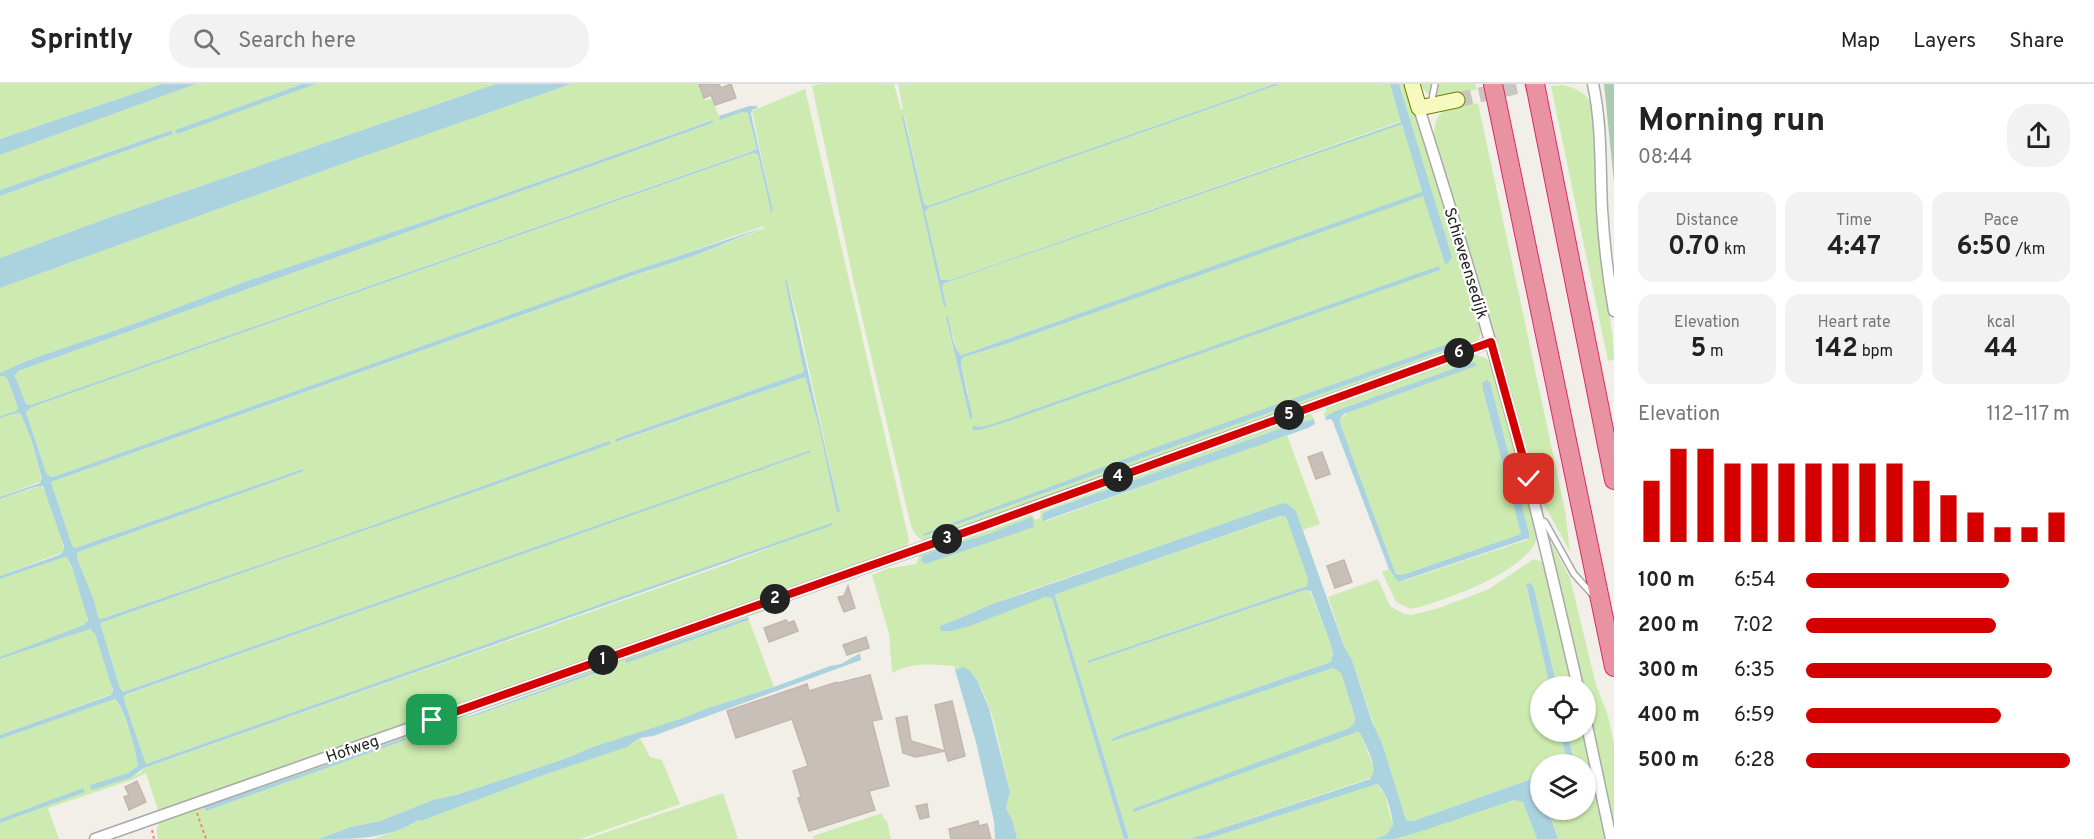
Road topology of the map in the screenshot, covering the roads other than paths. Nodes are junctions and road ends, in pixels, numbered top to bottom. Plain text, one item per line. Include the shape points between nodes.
1 (1412, 84) edge
2 (1435, 84) edge
3 (1493, 84) edge
4 (1535, 84) edge
5 (1593, 84) edge
6 (1456, 100) tunnel mouth
7 (1425, 107) junction
8 (1613, 299) edge
9 (1614, 311) edge
10 (1491, 342) junction
11 (1614, 480) edge
12 (1538, 518) junction
13 (1600, 603) junction
14 (1614, 667) edge
15 (1575, 676) edge
16 (1590, 742) edge
17 (95, 839) edge
18 (1611, 839) edge

1 - 7 street, Schieveensedijk
2 - 7 lane
3 - 13 highway
4 - 11 highway
5 - 8 street via 1598,108 1607,268
6 - 7 street
7 - 10 street, Schieveensedijk
8 - 9 street
10 - 12 street, Schieveensedijk
10 - 17 street, Hofweg via 951,538
12 - 13 lane via 1545,522 1574,573
12 - 15 street, Schieveensedijk
13 - 14 highway
16 - 18 street

